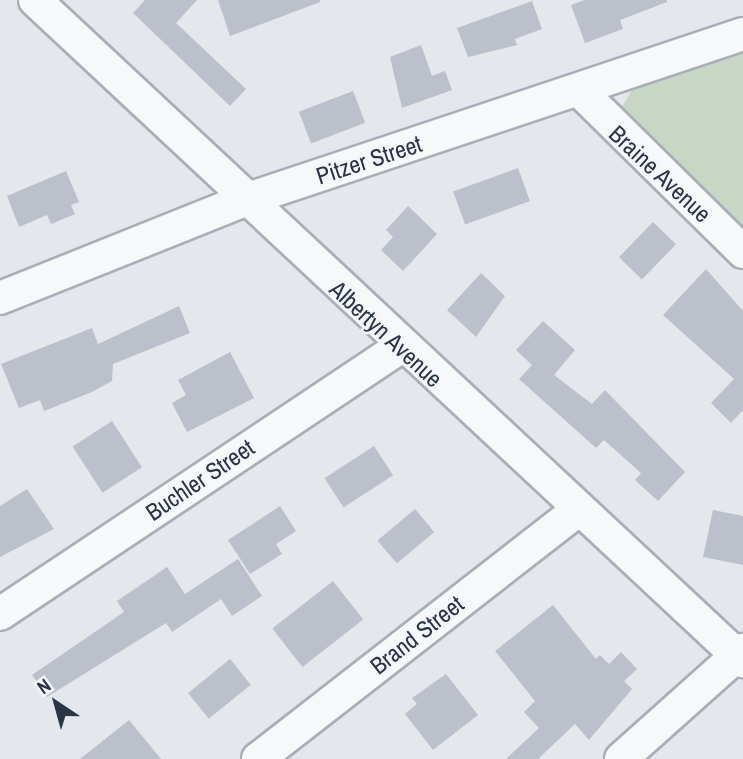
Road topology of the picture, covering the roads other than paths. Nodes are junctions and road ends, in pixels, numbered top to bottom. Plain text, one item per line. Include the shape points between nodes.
1 (34, 0) edge
2 (743, 34) edge
3 (581, 92) junction
4 (245, 200) junction
5 (743, 252) edge
6 (0, 298) edge
7 (400, 347) junction
8 (575, 512) junction
9 (0, 614) edge
10 (741, 655) edge
11 (258, 759) edge
12 (621, 759) edge

1 - 4 street, Albertyn Avenue
2 - 3 street, Pitzer Street
3 - 4 street, Pitzer Street
3 - 5 street, Braine Avenue
4 - 6 street, Pitzer Street
4 - 7 street, Albertyn Avenue
7 - 8 street, Albertyn Avenue
7 - 9 street, Buchler Street
8 - 10 street, Albertyn Avenue
8 - 11 street, Brand Street
10 - 12 street

